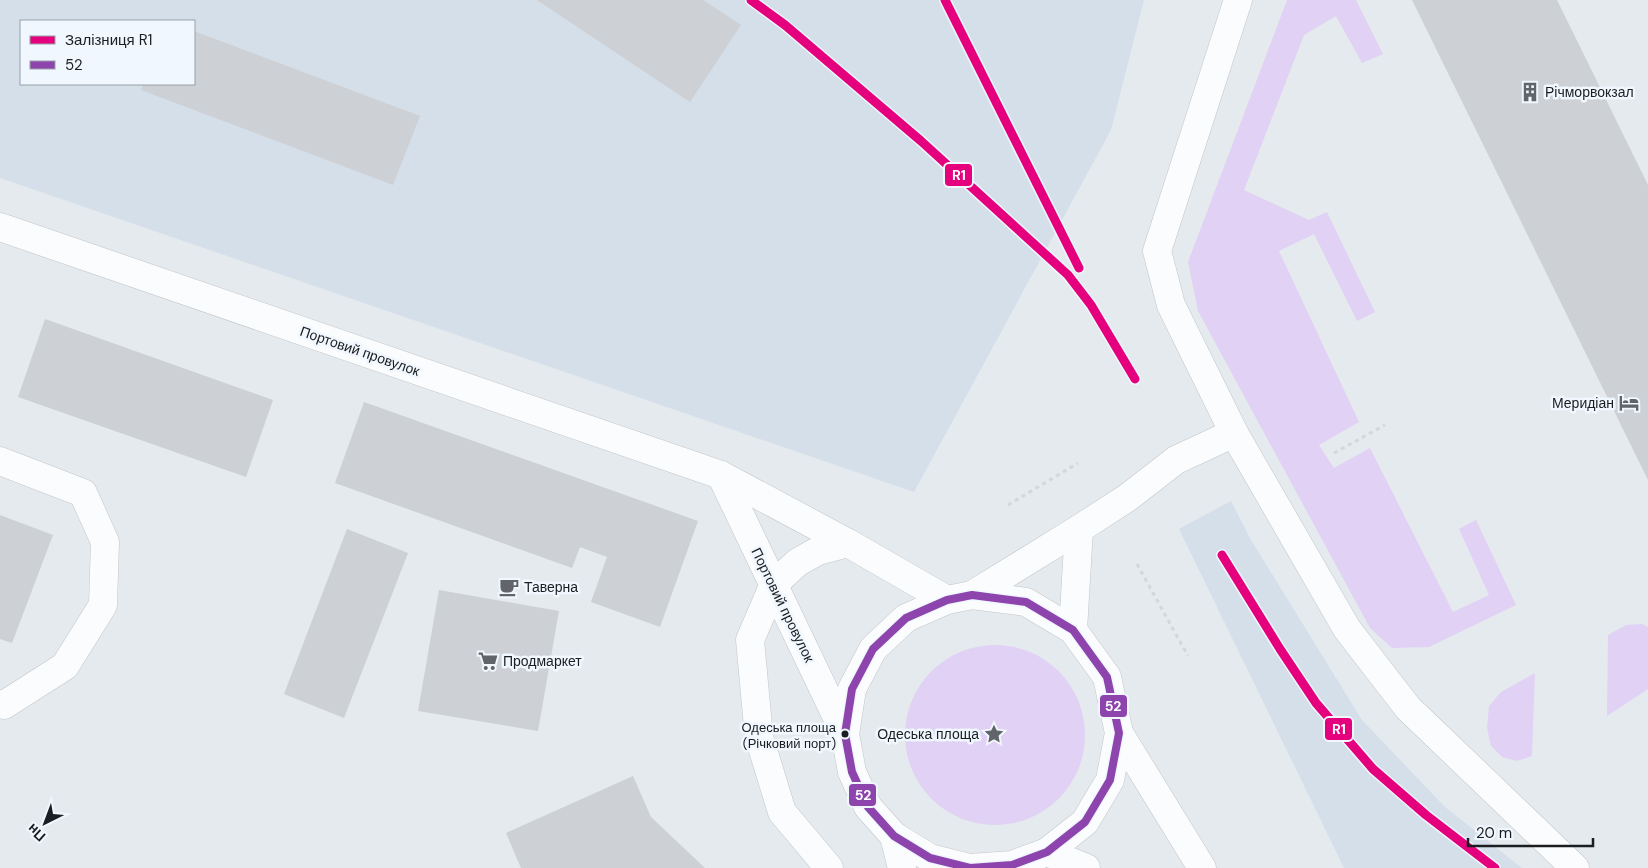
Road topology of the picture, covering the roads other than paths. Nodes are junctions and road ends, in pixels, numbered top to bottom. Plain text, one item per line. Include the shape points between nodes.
1 (1238, 0) edge
2 (1, 231) edge
3 (1234, 433) junction
4 (0, 461) edge
5 (721, 475) junction
6 (1079, 529) junction
7 (848, 543) junction
8 (774, 584) junction
9 (959, 598) junction
10 (1073, 630) junction
11 (0, 704) edge
12 (1119, 732) junction
13 (845, 734) junction
14 (894, 836) junction
15 (1048, 852) junction
16 (1010, 867) edge
17 (829, 868) edge
18 (902, 868) edge
19 (1086, 868) edge
20 (1202, 868) edge
21 (1575, 868) edge

1 - 3 street via 1157,251 1171,305
2 - 5 street, Портовий провулок
3 - 6 street via 1176,460 1127,498
3 - 21 street via 1347,629 1408,708
4 - 11 street via 83,493 105,542 103,606 65,666 4,706
5 - 7 street, Портовий провулок
5 - 8 street, Портовий провулок
6 - 9 street
6 - 10 street
7 - 8 street via 818,551 798,562
7 - 9 street, Портовий провулок
8 - 13 street, Портовий провулок
8 - 17 street via 750,640 759,738 782,812
9 - 10 street via 1026,602
9 - 13 street via 906,618 873,649 852,689
10 - 12 street via 1107,677
12 - 15 street via 1110,780 1085,822
12 - 20 street
13 - 14 street via 852,772 868,807
14 - 16 street via 930,858 970,868
14 - 18 street
15 - 16 street
15 - 19 street

